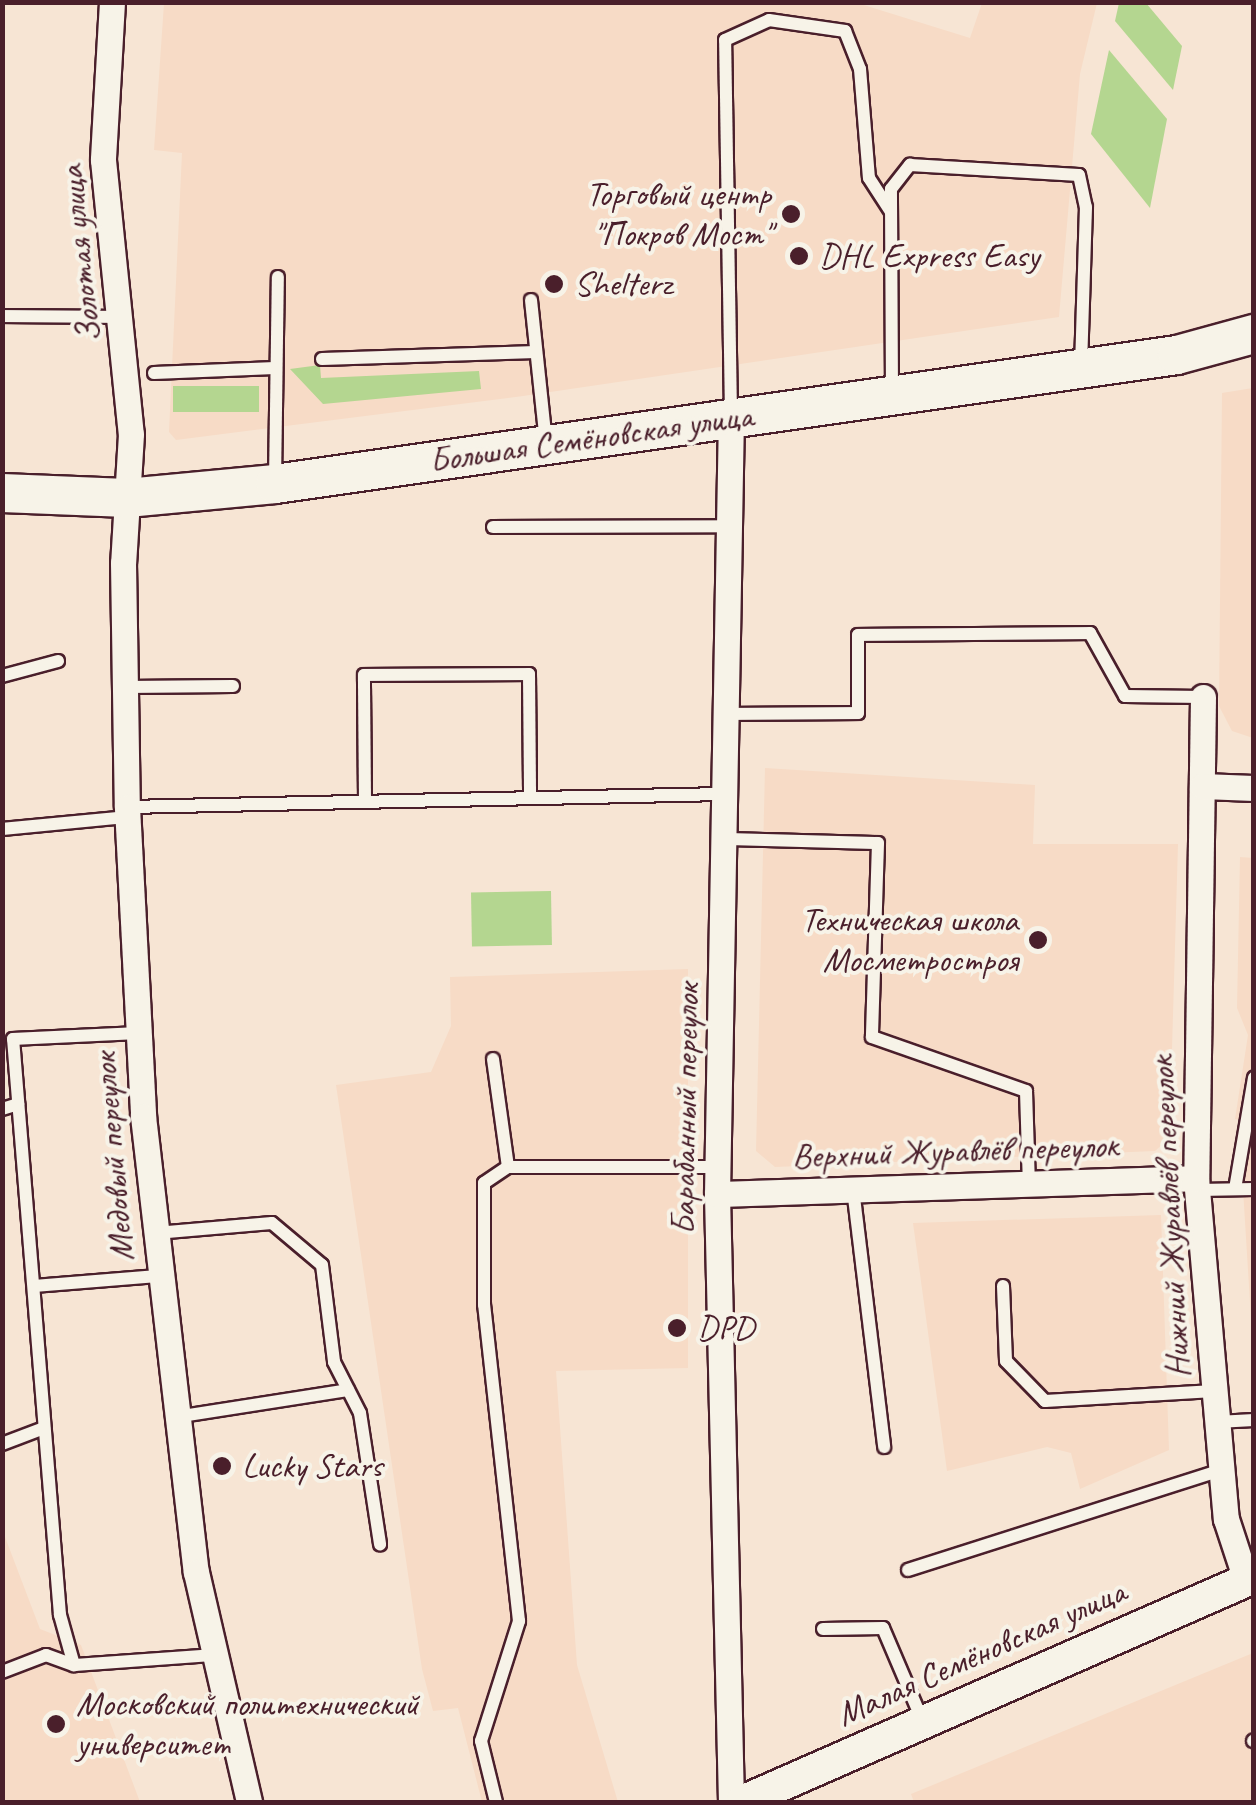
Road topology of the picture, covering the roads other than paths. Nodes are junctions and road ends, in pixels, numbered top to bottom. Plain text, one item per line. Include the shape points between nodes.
1 (112, 2) edge
2 (891, 212) junction
3 (278, 276) dead end
4 (531, 300) dead end
5 (2, 316) edge
6 (121, 317) junction
7 (1254, 334) edge
8 (536, 352) junction
9 (1254, 354) edge
10 (1177, 355) junction
11 (322, 359) dead end
12 (276, 368) junction
13 (1081, 369) junction
14 (154, 374) dead end
15 (892, 394) junction
16 (731, 417) junction
17 (546, 444) junction
18 (275, 484) junction
19 (2, 493) edge
20 (127, 498) junction
21 (732, 526) junction
22 (493, 527) dead end
23 (58, 661) dead end
24 (2, 676) edge
25 (233, 686) dead end
26 (126, 687) junction
27 (1203, 697) joint
28 (728, 714) junction
29 (1202, 786) junction
30 (1254, 788) edge
31 (727, 794) junction
32 (530, 797) junction
33 (365, 799) junction
34 (127, 812) junction
35 (2, 829) edge
36 (726, 839) junction
37 (138, 1033) junction
38 (492, 1059) dead end
39 (1254, 1078) edge
40 (18, 1104) junction
41 (2, 1109) edge
42 (508, 1167) junction
43 (718, 1167) junction
44 (1029, 1184) junction
45 (1197, 1184) junction
46 (853, 1189) junction
47 (1235, 1189) junction
48 (1254, 1189) edge
49 (717, 1194) junction
50 (154, 1233) junction
51 (158, 1276) junction
52 (34, 1286) junction
53 (1004, 1286) dead end
54 (348, 1390) junction
55 (1214, 1391) junction
56 (174, 1417) junction
57 (1254, 1420) edge
58 (1217, 1422) junction
59 (44, 1428) junction
60 (2, 1444) edge
61 (884, 1446) dead end
62 (1221, 1470) junction
63 (380, 1544) dead end
64 (908, 1570) dead end
65 (1250, 1579) edge
66 (824, 1629) dead end
67 (213, 1655) junction
68 (74, 1666) junction
69 (2, 1672) edge
70 (923, 1722) junction
71 (248, 1802) edge
72 (496, 1802) edge
73 (731, 1802) edge
74 (742, 1802) edge

1 - 6 street, Золотая улица via 103,160
2 - 13 lane via 891,189 910,165 1079,174 1086,207
2 - 15 lane
2 - 16 lane via 869,178 860,69 845,32 769,20 725,40
3 - 12 lane
4 - 8 lane
5 - 6 lane
6 - 20 street, Золотая улица
7 - 10 main road, Большая Семёновская улица
8 - 11 lane
8 - 17 lane
9 - 10 main road, Большая Семёновская улица
10 - 13 main road, Большая Семёновская улица
12 - 14 lane
12 - 18 lane
13 - 15 main road, Большая Семёновская улица
15 - 16 main road, Большая Семёновская улица
16 - 17 main road, Большая Семёновская улица
16 - 21 street, Барабанный переулок
17 - 18 main road, Большая Семёновская улица
18 - 20 main road, Большая Семёновская улица
19 - 20 main road, Большая Семёновская улица
20 - 26 street, Медовый переулок
21 - 22 lane
21 - 28 street, Барабанный переулок
23 - 24 lane
25 - 26 lane
26 - 34 street, Медовый переулок
27 - 28 lane via 1125,696 1090,633 858,635 858,713
27 - 29 street, Нижний Журавлёв переулок
28 - 31 street, Барабанный переулок
29 - 30 street
29 - 45 street, Нижний Журавлёв переулок
31 - 32 lane
31 - 36 street, Барабанный переулок
32 - 33 lane
32 - 33 lane via 529,674 364,675
33 - 34 lane
34 - 35 lane
34 - 37 street, Медовый переулок
36 - 43 street, Барабанный переулок
36 - 44 lane via 878,842 872,1037 1026,1092
37 - 40 lane via 14,1039
37 - 50 street, Медовый переулок
38 - 42 lane
39 - 47 lane
40 - 41 lane
40 - 52 lane
42 - 43 lane
42 - 72 lane via 484,1183 484,1304 519,1622 480,1741
43 - 49 street, Барабанный переулок
44 - 45 street, Верхний Журавлёв переулок
44 - 46 street, Верхний Журавлёв переулок
45 - 47 lane
45 - 55 street, Нижний Журавлёв переулок
46 - 49 street, Верхний Журавлёв переулок
46 - 61 lane
47 - 48 lane
49 - 73 street, Барабанный переулок
50 - 51 street, Медовый переулок
50 - 54 lane via 272,1222 322,1265 334,1362
51 - 52 lane
51 - 56 street, Медовый переулок
52 - 59 lane
53 - 55 lane via 1006,1361 1045,1401
54 - 56 lane
54 - 63 lane via 360,1412
55 - 58 street, Нижний Журавлёв переулок
56 - 67 street, Медовый переулок
57 - 58 lane
58 - 62 street, Нижний Журавлёв переулок
59 - 60 lane
59 - 68 lane via 60,1616
62 - 64 lane
62 - 65 street, Нижний Журавлёв переулок
65 - 70 street, Малая Семёновская улица
66 - 70 lane via 882,1628
67 - 68 lane
67 - 71 street, Медовый переулок
68 - 69 lane via 46,1656
70 - 74 street, Малая Семёновская улица

